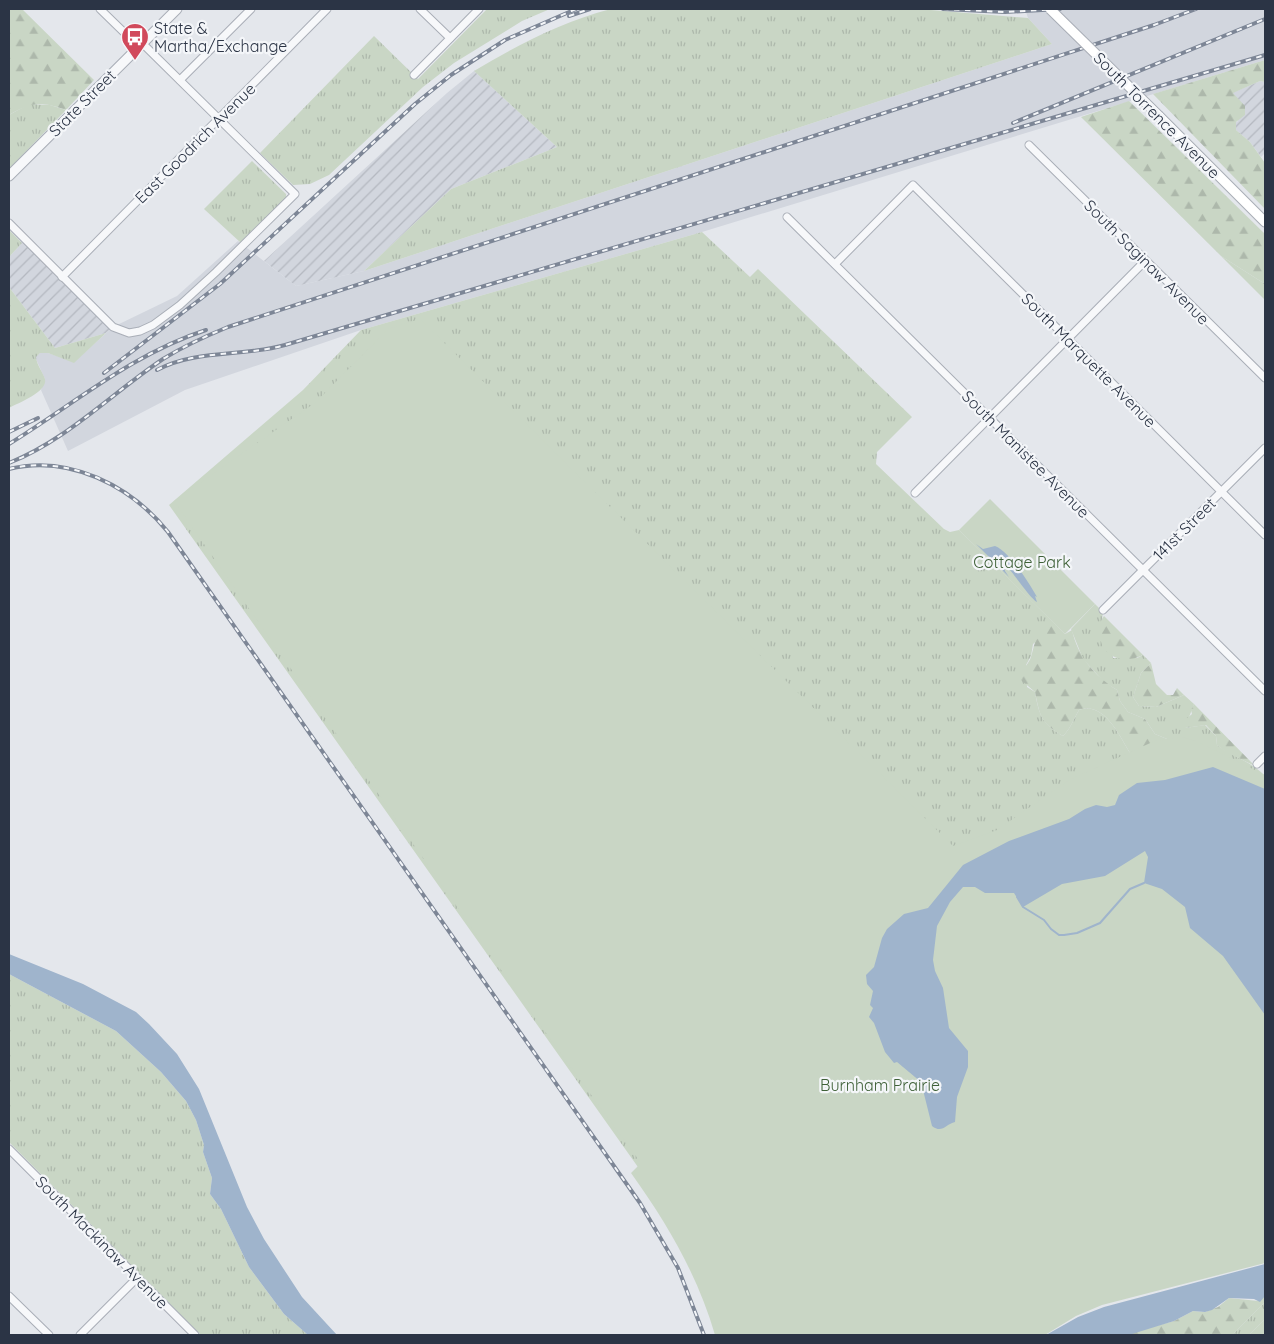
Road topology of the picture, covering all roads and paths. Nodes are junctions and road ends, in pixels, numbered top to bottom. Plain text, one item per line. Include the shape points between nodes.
1 (100, 9) edge
2 (177, 9) edge
3 (250, 9) edge
4 (327, 9) edge
5 (420, 9) edge
6 (479, 9) edge
7 (1050, 9) edge
8 (450, 38) junction
9 (141, 45) junction
10 (414, 75) dead end
11 (180, 80) junction
12 (218, 118) junction
13 (1029, 145) dead end
14 (9, 176) edge
15 (787, 217) dead end
16 (1265, 222) edge
17 (9, 223) edge
18 (1145, 261) junction
19 (835, 264) junction
20 (62, 277) junction
21 (1068, 339) junction
22 (1265, 378) edge
23 (990, 417) junction
24 (1265, 448) edge
25 (915, 492) dead end
26 (1222, 492) junction
27 (1265, 535) edge
28 (1144, 570) junction
29 (1104, 610) dead end
30 (1265, 691) edge
31 (1265, 756) edge
32 (1257, 764) dead end
33 (9, 1149) edge
34 (136, 1278) junction
35 (9, 1296) edge
36 (49, 1335) edge
37 (80, 1335) edge
38 (194, 1335) edge

1 - 9 street
2 - 9 street, State Street
3 - 11 street
4 - 12 street, East Goodrich Avenue
5 - 8 street
6 - 8 street
7 - 16 main road, South Torrence Avenue, bridge
8 - 10 street
9 - 11 street
9 - 14 street, State Street
11 - 12 street
12 - 20 street, East Goodrich Avenue
12 - 20 street via 295,194 180,305 140,331 129,333 113,326
13 - 18 street, South Saginaw Avenue
15 - 19 street, South Manistee Avenue
17 - 20 street
18 - 21 street
18 - 22 street, South Saginaw Avenue
19 - 21 street, South Marquette Avenue via 913,185
19 - 23 street, South Manistee Avenue
21 - 23 street
21 - 26 street, South Marquette Avenue
23 - 25 street
23 - 28 street, South Manistee Avenue
24 - 26 street, 141st Street
26 - 27 street, South Marquette Avenue
26 - 28 street, 141st Street
28 - 29 street, 141st Street
28 - 30 street, South Manistee Avenue
31 - 32 street
33 - 34 street, South Mackinaw Avenue
34 - 37 street
34 - 38 street, South Mackinaw Avenue
35 - 36 street

